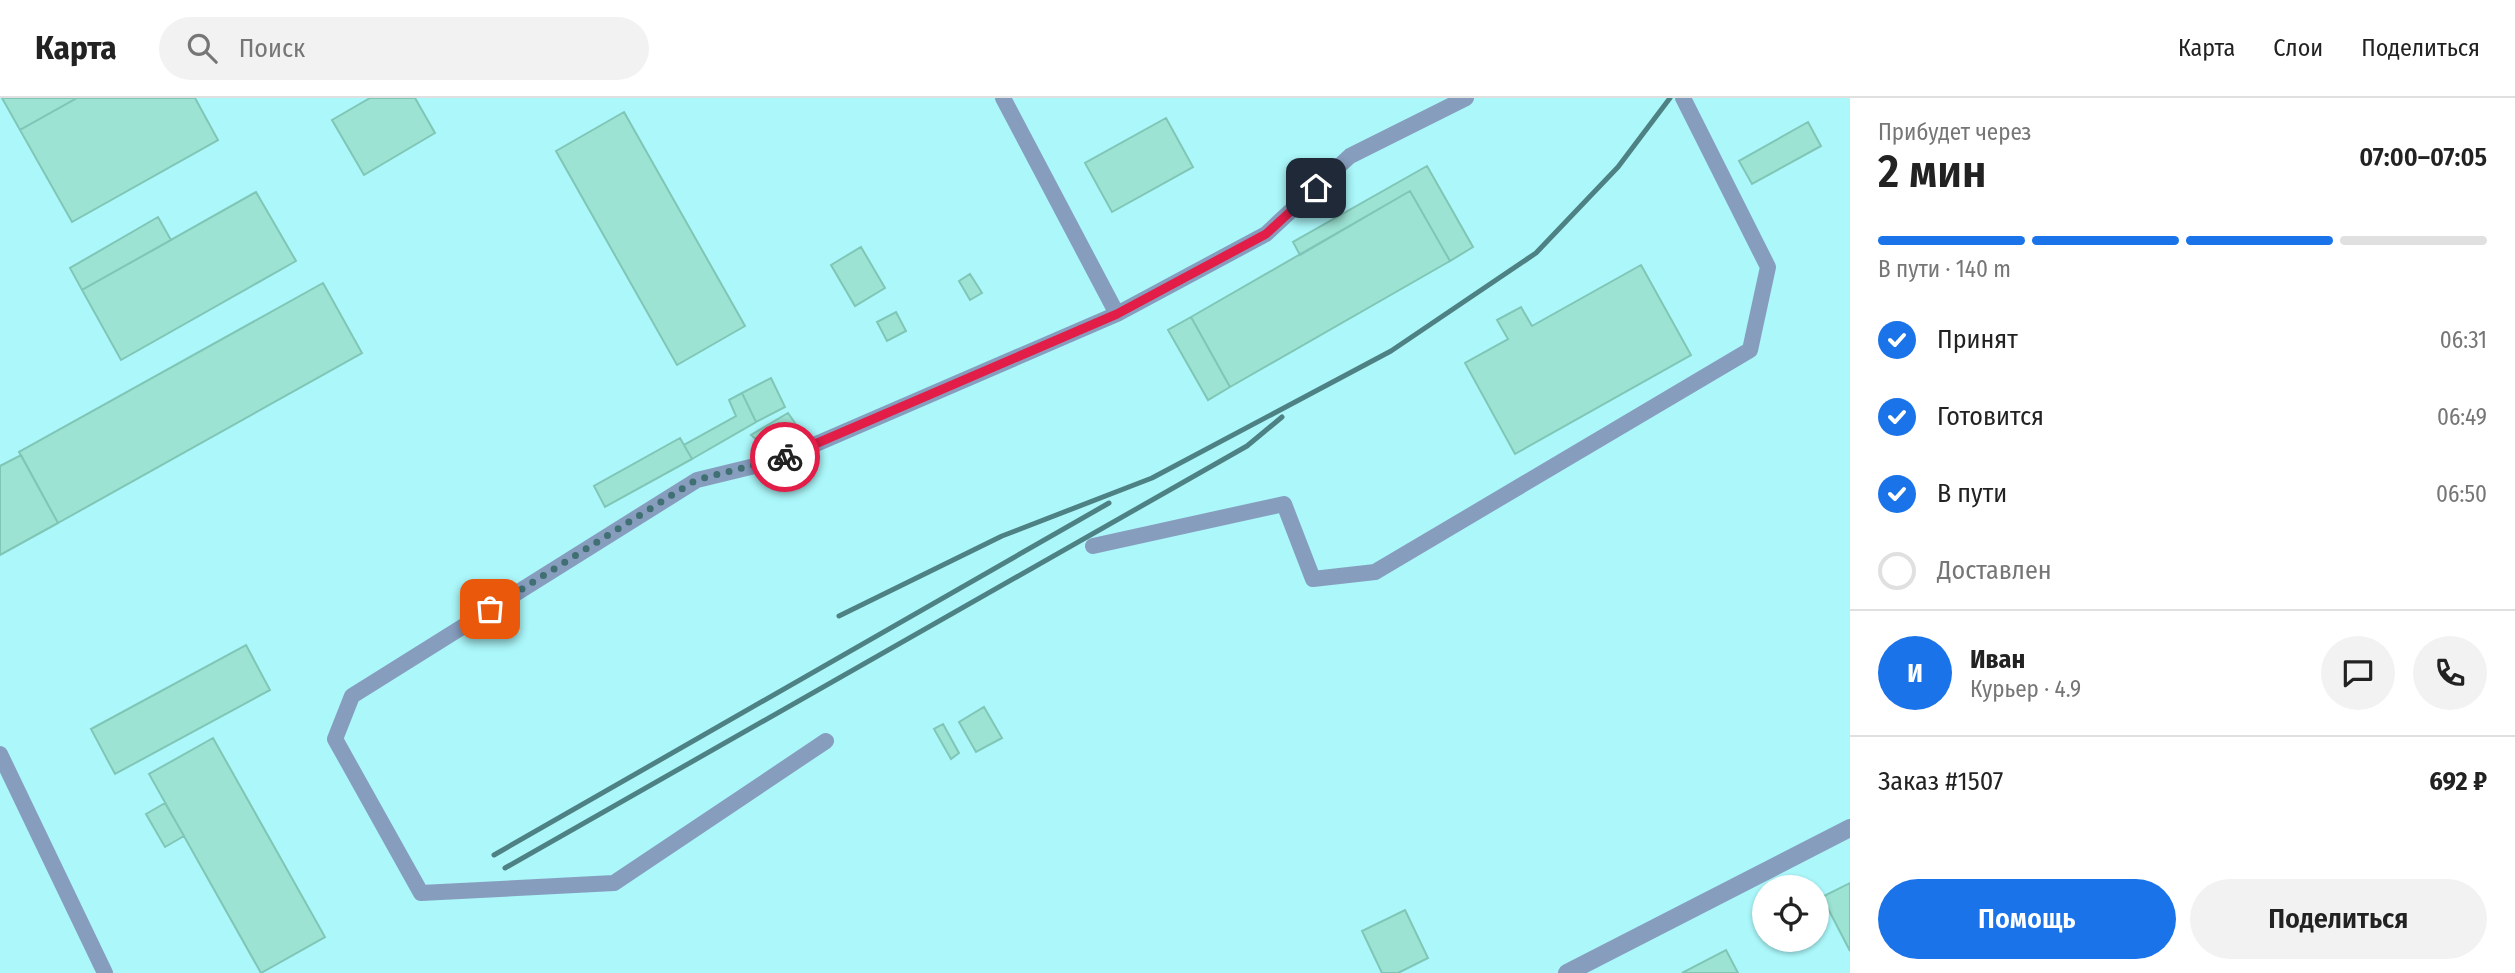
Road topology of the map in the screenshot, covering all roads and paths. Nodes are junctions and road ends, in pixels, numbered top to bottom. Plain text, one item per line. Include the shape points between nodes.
1 (1003, 98) edge
2 (1466, 98) edge
3 (1683, 98) edge
4 (1117, 314) junction
5 (1093, 547) dead end
6 (826, 741) dead end
7 (0, 754) edge
8 (1850, 828) edge
9 (105, 973) edge
10 (1567, 973) edge

1 - 4 lane
2 - 4 lane via 1350,156 1266,234
3 - 5 lane via 1768,267 1750,350 1375,572 1312,579 1284,504
4 - 6 lane via 779,460 696,480 352,696 335,739 421,893 614,883
7 - 9 lane
8 - 10 street

